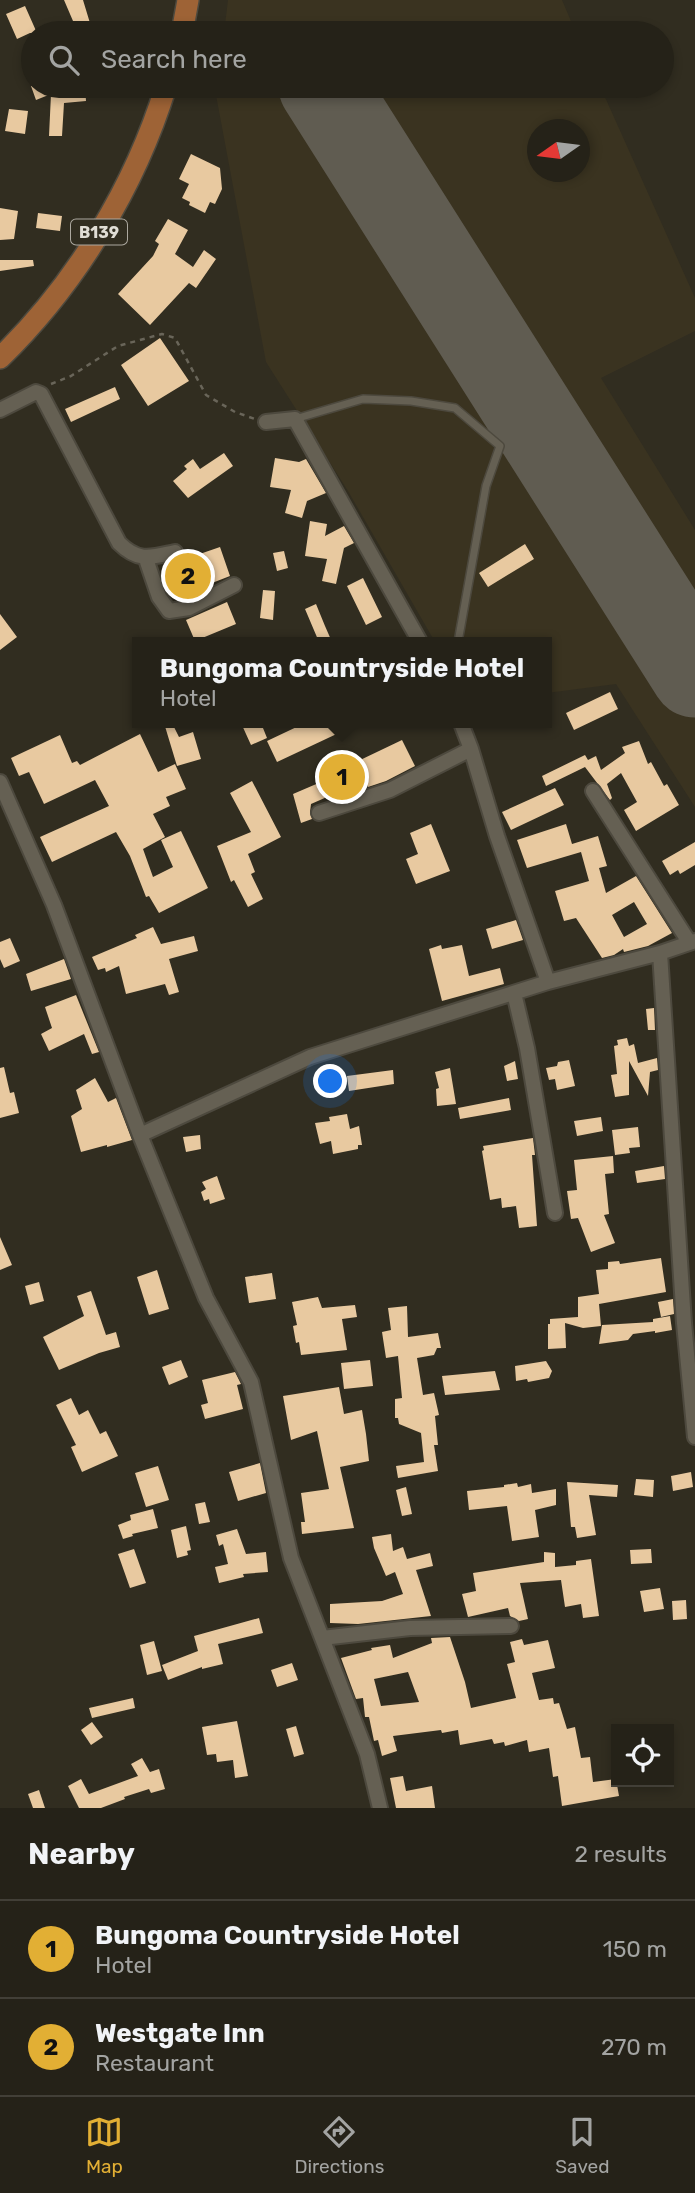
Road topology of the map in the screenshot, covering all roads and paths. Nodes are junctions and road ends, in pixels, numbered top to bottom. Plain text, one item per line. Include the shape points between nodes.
1 (188, 0) edge
2 (184, 21) edge
3 (162, 98) edge
4 (0, 358) edge
5 (36, 392) junction
6 (0, 410) edge
7 (295, 419) junction
8 (266, 422) joint
9 (175, 552) dead end
10 (146, 559) junction
11 (234, 585) dead end
12 (417, 637) edge
13 (459, 637) edge
14 (463, 728) edge
15 (471, 749) junction
16 (0, 782) edge
17 (593, 791) dead end
18 (319, 813) dead end
19 (692, 942) edge
20 (660, 953) junction
21 (548, 982) junction
22 (514, 993) junction
23 (140, 1135) junction
24 (555, 1213) dead end
25 (695, 1437) edge
26 (511, 1626) dead end
27 (322, 1639) junction
28 (380, 1808) edge

1 - 2 main road
3 - 4 main road, B139 via 139,159 70,279
5 - 6 street
5 - 8 path via 118,346 162,334 175,338 206,395 235,412
5 - 10 street via 43,396 120,543
7 - 8 street
7 - 12 street
7 - 13 lane via 363,399 411,401 455,408 500,446 486,486
9 - 10 street
10 - 11 street via 169,611 189,608
14 - 15 street
15 - 18 street via 390,790
15 - 21 street
16 - 23 street via 54,905
17 - 19 street
19 - 20 street
20 - 21 street
20 - 25 street
21 - 22 street
22 - 23 street via 310,1057
22 - 24 street
23 - 27 street via 206,1298 251,1382 286,1538
26 - 27 street via 410,1628
27 - 28 street via 366,1754

